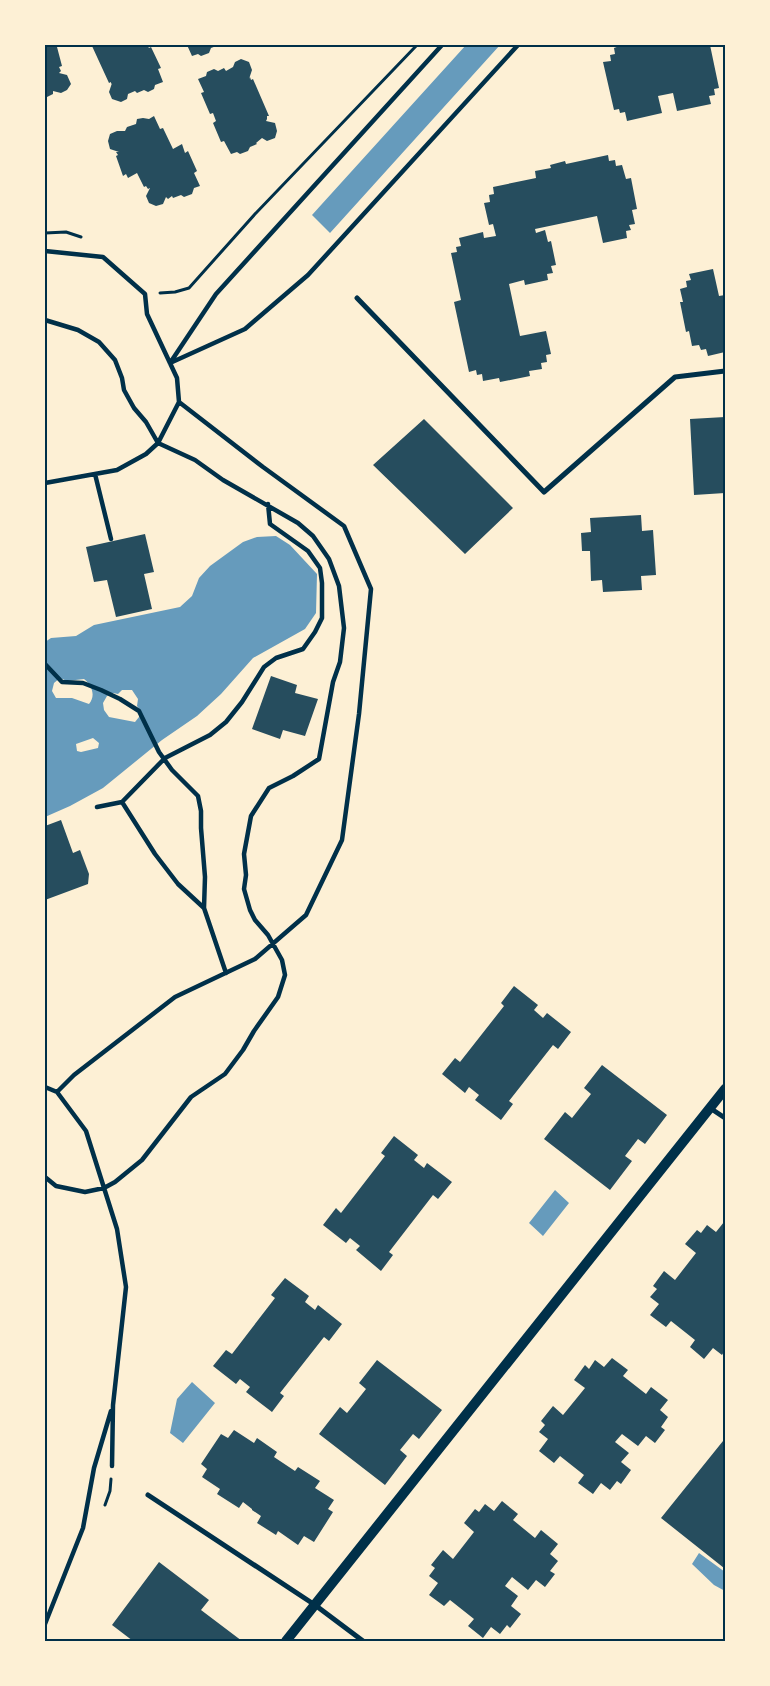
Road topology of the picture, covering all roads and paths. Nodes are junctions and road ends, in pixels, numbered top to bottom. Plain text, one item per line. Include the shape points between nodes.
1 (417, 45) edge
2 (442, 45) edge
3 (518, 45) edge
4 (45, 251) edge
5 (154, 294) dead end
6 (356, 298) dead end
7 (45, 320) edge
8 (170, 363) junction
9 (725, 371) edge
10 (179, 402) junction
11 (158, 443) junction
12 (95, 474) junction
13 (45, 483) edge
14 (268, 504) junction
15 (111, 539) dead end
16 (45, 664) edge
17 (165, 758) junction
18 (122, 802) junction
19 (97, 807) dead end
20 (204, 908) junction
21 (272, 944) junction
22 (226, 973) junction
23 (45, 1087) edge
24 (725, 1090) edge
25 (57, 1092) junction
26 (710, 1108) junction
27 (725, 1118) edge
28 (45, 1177) edge
29 (104, 1188) junction
30 (113, 1405) junction
31 (112, 1466) dead end
32 (148, 1495) dead end
33 (316, 1605) junction
34 (45, 1624) edge
35 (286, 1641) edge
36 (363, 1641) edge

1 - 5 path via 255,214 189,288
2 - 8 street via 216,294
3 - 8 street via 308,275 245,329
4 - 8 street via 102,257 145,294 147,314
6 - 9 street via 544,492 675,377
7 - 11 street via 78,330 99,342 115,360 124,390
8 - 10 street via 177,378
10 - 11 street
10 - 21 street via 344,526 371,589 342,840 306,914
11 - 12 street via 146,454 117,470
11 - 14 street via 194,460
12 - 13 street
12 - 15 street
14 - 17 street via 270,524 308,551 320,568 322,618 304,649 276,658 264,668 226,722 210,735
14 - 21 street via 298,523 330,558 339,586 344,628 319,759 269,788 251,816 244,854 244,889 255,920
16 - 17 street via 62,682 83,683 139,711
17 - 18 street
17 - 20 street via 172,770 198,796 205,876
18 - 19 street
18 - 20 street via 178,884
20 - 22 street
21 - 22 street via 255,959
21 - 29 street via 282,960 284,976 278,997 244,1050 225,1074 191,1097 142,1160
22 - 25 street via 175,998 74,1075
23 - 25 street
24 - 26 main road
25 - 29 street via 86,1131
26 - 27 street
26 - 33 main road
28 - 29 street via 56,1186 85,1192
29 - 30 street via 117,1229 126,1287
30 - 31 street
30 - 34 street via 94,1468 83,1528
32 - 33 street
33 - 35 main road
33 - 36 street

